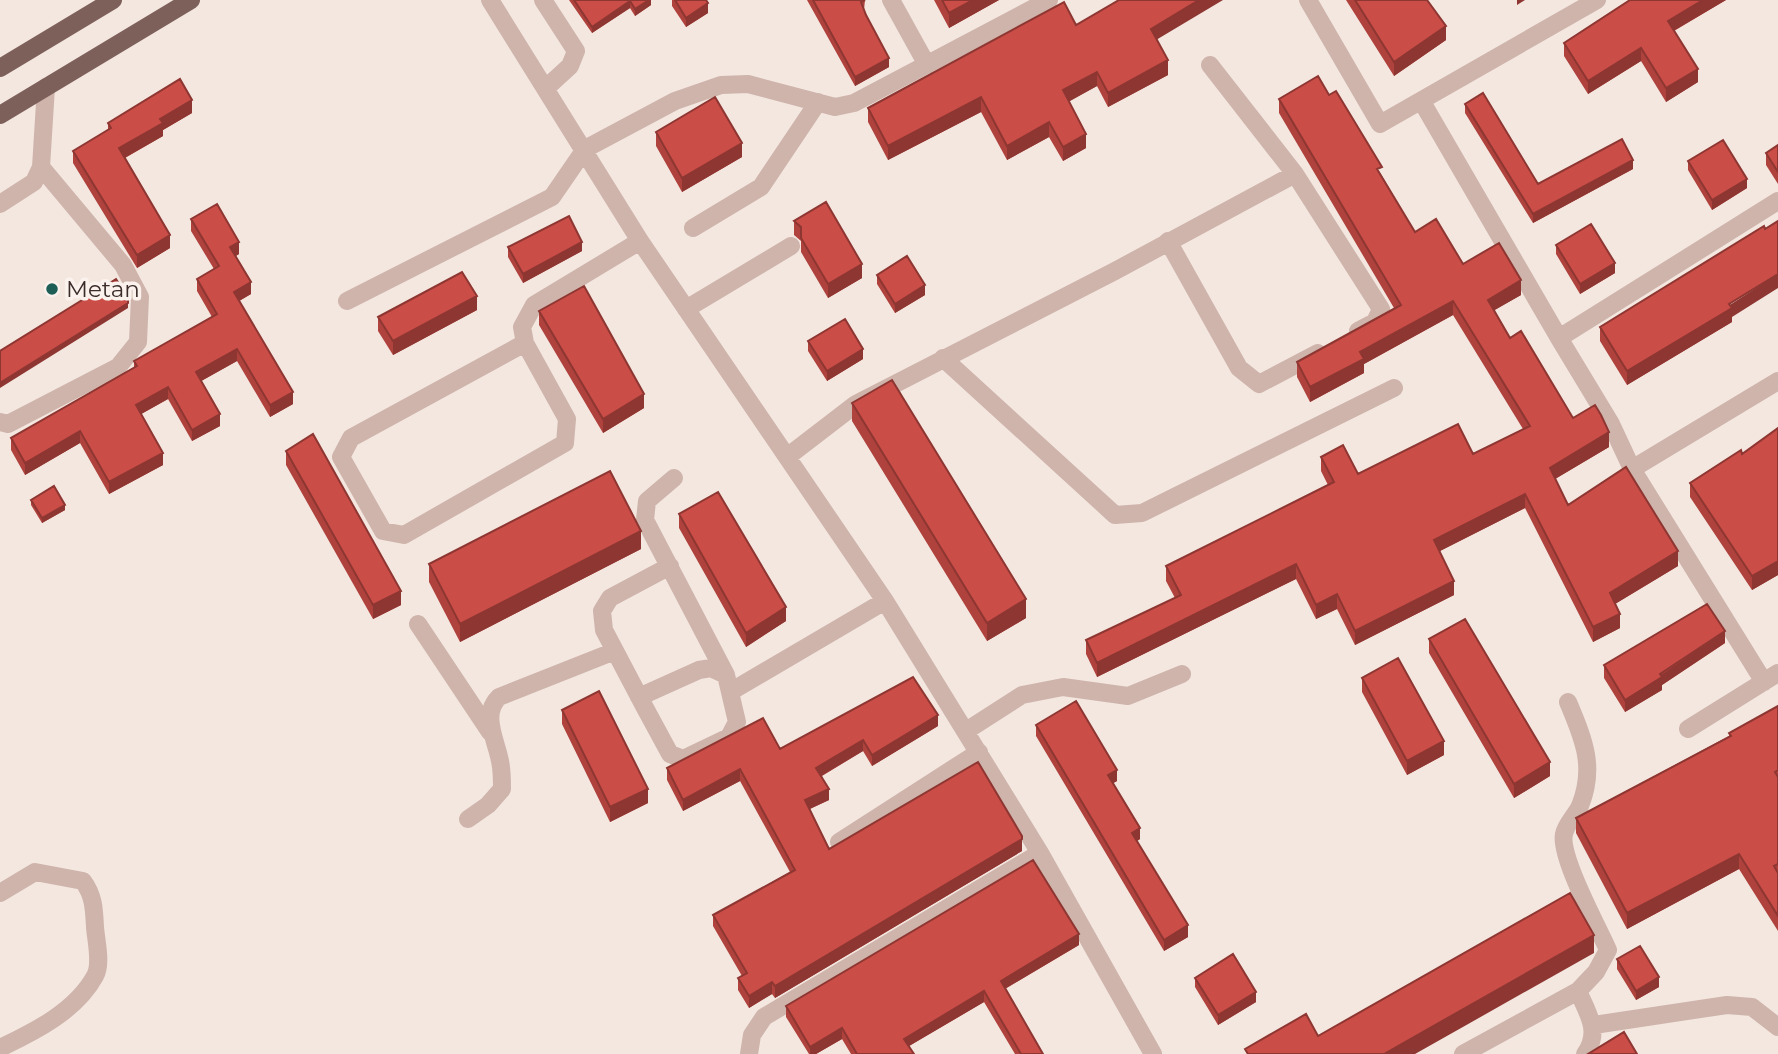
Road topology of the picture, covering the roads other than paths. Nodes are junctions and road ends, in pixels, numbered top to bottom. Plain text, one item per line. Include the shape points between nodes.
1 (113, 0) edge
2 (191, 0) edge
3 (490, 0) edge
4 (543, 0) edge
5 (891, 0) edge
6 (1049, 0) edge
7 (1308, 0) edge
8 (1597, 0) edge
9 (927, 65) junction
10 (1210, 65) dead end
11 (0, 68) edge
12 (46, 87) junction
13 (546, 88) junction
14 (818, 102) junction
15 (1422, 102) junction
16 (0, 116) edge
17 (584, 149) junction
18 (41, 167) junction
19 (1295, 174) junction
20 (1778, 201) edge
21 (0, 204) edge
22 (693, 229) dead end
23 (640, 241) junction
24 (1168, 241) junction
25 (791, 246) dead end
26 (347, 301) dead end
27 (686, 309) junction
28 (1559, 338) junction
29 (524, 343) junction
30 (943, 358) junction
31 (1778, 381) edge
32 (1394, 388) dead end
33 (0, 422) edge
34 (787, 457) junction
35 (1632, 469) junction
36 (674, 478) dead end
37 (670, 566) junction
38 (885, 601) junction
39 (418, 624) dead end
40 (615, 651) junction
41 (1182, 674) dead end
42 (1771, 678) edge
43 (728, 684) junction
44 (639, 697) junction
45 (1568, 702) dead end
46 (1688, 729) dead end
47 (966, 731) junction
48 (494, 738) junction
49 (979, 752) junction
50 (468, 819) dead end
51 (839, 842) edge
52 (1040, 853) junction
53 (0, 893) edge
54 (1578, 991) junction
55 (1594, 1025) junction
56 (1778, 1027) edge
57 (0, 1048) edge
58 (749, 1054) edge
59 (1153, 1054) edge
60 (1463, 1054) edge
61 (1585, 1054) edge

1 - 11 main road
2 - 12 main road
3 - 13 street
4 - 13 street via 576,51 570,66
5 - 9 street
6 - 9 street
7 - 15 street via 1380,124
8 - 15 street
9 - 14 street via 854,103 835,107
10 - 19 street
12 - 16 main road
12 - 18 street
13 - 17 street
14 - 17 street via 748,84 721,85 675,101
14 - 22 street via 761,187
15 - 28 street
17 - 23 street
17 - 26 street via 552,197
18 - 21 street via 34,182
18 - 33 street via 123,265 140,297 138,342 118,367 8,424
19 - 24 street
19 - 24 street via 1381,309 1375,322 1335,344 1259,384 1239,368
20 - 28 street
23 - 27 street
23 - 29 street via 534,305 522,327
24 - 30 street
25 - 27 street
27 - 34 street
28 - 35 street via 1611,424
29 - 29 street via 567,419 565,443 404,535 383,531 341,457 351,438
30 - 32 street via 1115,515 1142,513
30 - 34 street via 856,404
31 - 35 street
34 - 38 street
35 - 42 street
36 - 37 street via 647,501 645,520
37 - 40 street via 610,598 602,611 604,630
37 - 43 street
38 - 43 street
38 - 47 street
39 - 48 street
40 - 44 street
40 - 48 street via 499,697 489,714
41 - 47 street via 1128,696 1063,687 1022,695
42 - 46 street
43 - 44 street via 711,668
43 - 44 street via 737,722 729,737 683,759 670,754
45 - 54 street via 1588,750 1580,806 1564,834 1565,854 1608,950
47 - 49 street
48 - 50 street via 502,789
49 - 51 street
49 - 52 street
52 - 58 street via 764,1017 752,1035
52 - 59 street
53 - 57 street via 35,872 83,881 92,893 97,951 96,975 68,1009
54 - 55 street
54 - 60 street
55 - 56 street via 1727,1005 1752,1007
55 - 61 street via 1594,1042

